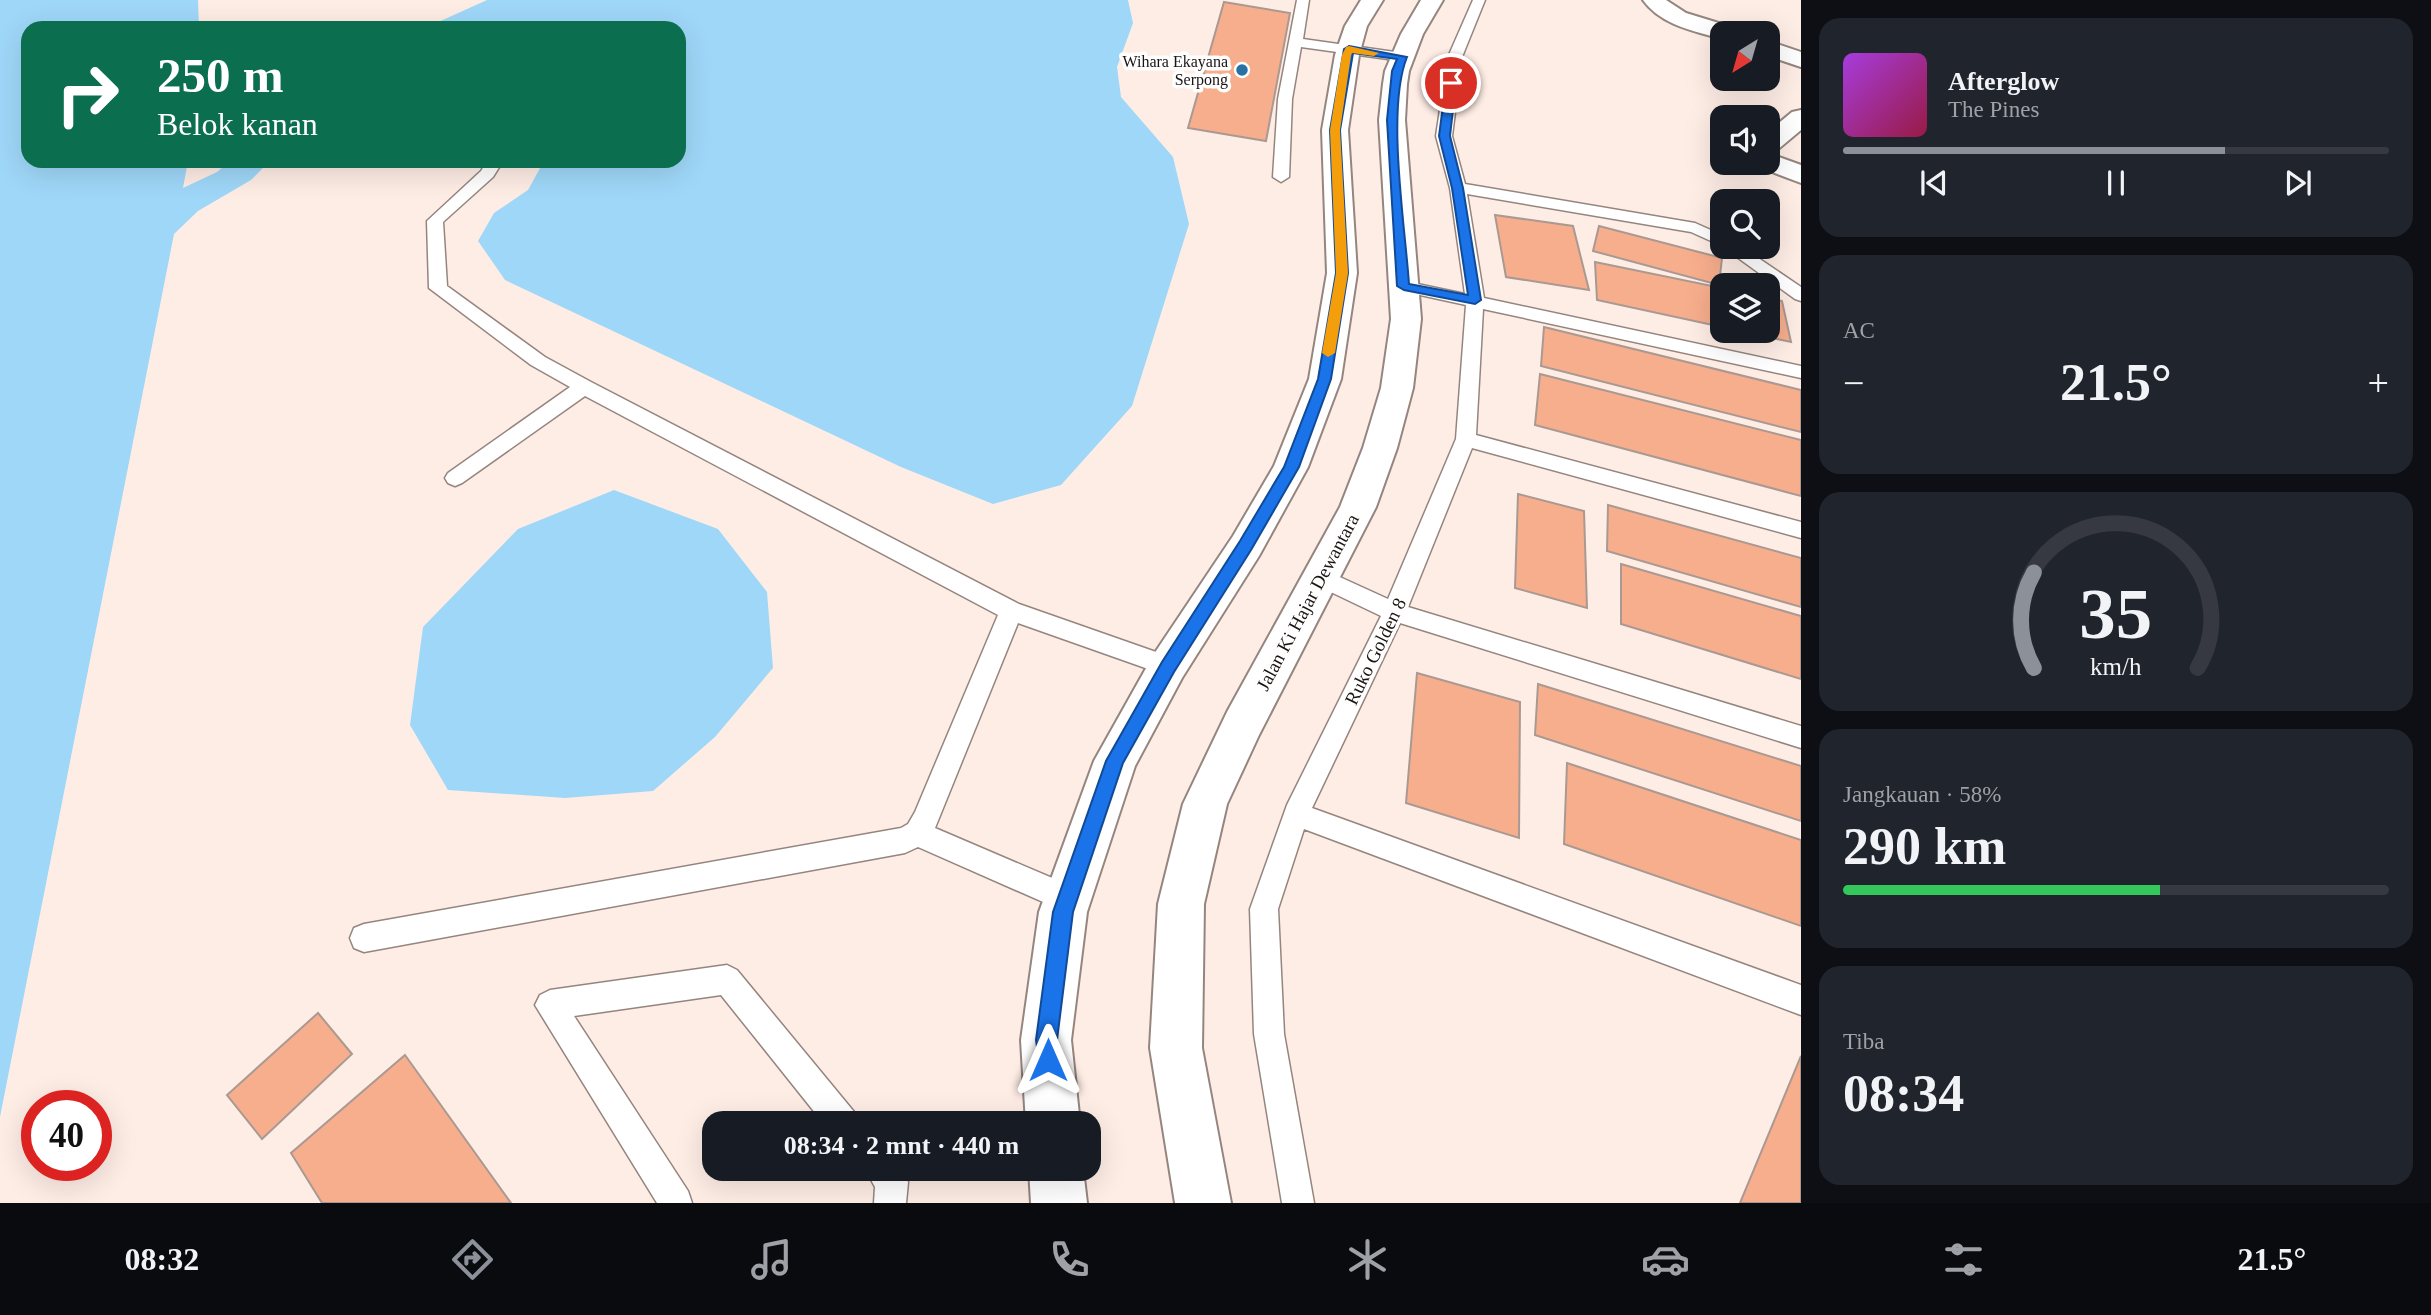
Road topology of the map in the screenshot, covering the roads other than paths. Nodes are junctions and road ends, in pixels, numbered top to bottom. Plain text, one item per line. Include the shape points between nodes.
1 (1303, 0) edge
2 (1372, 0) edge
3 (1432, 0) edge
4 (1479, 0) edge
5 (1654, 0) edge
6 (1710, 28) edge
7 (1294, 41) junction
8 (1349, 49) junction
9 (1780, 52) edge
10 (1402, 57) junction
11 (1801, 60) edge
12 (1801, 117) edge
13 (1780, 135) edge
14 (1780, 166) edge
15 (490, 168) edge
16 (1801, 176) edge
17 (1281, 177) dead end
18 (1458, 188) junction
19 (1710, 236) edge
20 (1748, 259) edge
21 (1404, 286) junction
22 (1801, 295) edge
23 (1475, 300) junction
24 (1801, 372) edge
25 (584, 387) junction
26 (1466, 439) junction
27 (455, 478) dead end
28 (1801, 530) edge
29 (1320, 577) junction
30 (1011, 611) junction
31 (1394, 612) junction
32 (1168, 667) junction
33 (1801, 737) edge
34 (1296, 814) junction
35 (917, 833) junction
36 (1068, 899) junction
37 (364, 938) dead end
38 (1801, 1000) edge
39 (833, 1111) edge
40 (1052, 1111) edge
41 (891, 1181) edge
42 (1057, 1181) edge
43 (676, 1203) edge
44 (890, 1203) edge
45 (1059, 1203) edge
46 (1203, 1203) edge
47 (1298, 1203) edge

1 - 7 lane
2 - 8 street
3 - 10 street, Jalan Ki Hajar Dewantara
4 - 18 lane, Ruko Golden 8 via 1455,57 1444,136
5 - 6 street via 1663,12
7 - 8 lane
7 - 17 lane
8 - 10 lane
8 - 32 street via 1335,130 1342,273 1325,379 1291,467
9 - 11 street
10 - 21 street, Jalan Ki Hajar Dewantara via 1392,120
12 - 13 street
14 - 16 street
15 - 25 lane via 435,221 438,288 538,361
18 - 19 lane via 1695,229
18 - 23 lane, Ruko Golden 8
20 - 22 lane
21 - 23 lane
21 - 29 street, Jalan Ki Hajar Dewantara via 1406,319 1397,388 1380,447 1358,507
23 - 24 lane
23 - 26 lane, Ruko Golden 8
25 - 27 lane
25 - 30 lane
26 - 28 lane
26 - 31 lane, Ruko Golden 8
29 - 31 lane
29 - 46 street, Jalan Ki Hajar Dewantara via 1205,804 1181,904 1176,1048
30 - 32 lane
30 - 35 lane
31 - 33 lane
31 - 34 lane, Ruko Golden 8
32 - 36 street via 1115,761
34 - 38 lane
34 - 47 lane, Ruko Golden 8 via 1264,909 1269,1034
35 - 36 lane
35 - 37 lane via 905,840
36 - 40 street via 1046,1040
39 - 43 lane via 727,981 550,1005
41 - 44 lane
42 - 45 street

